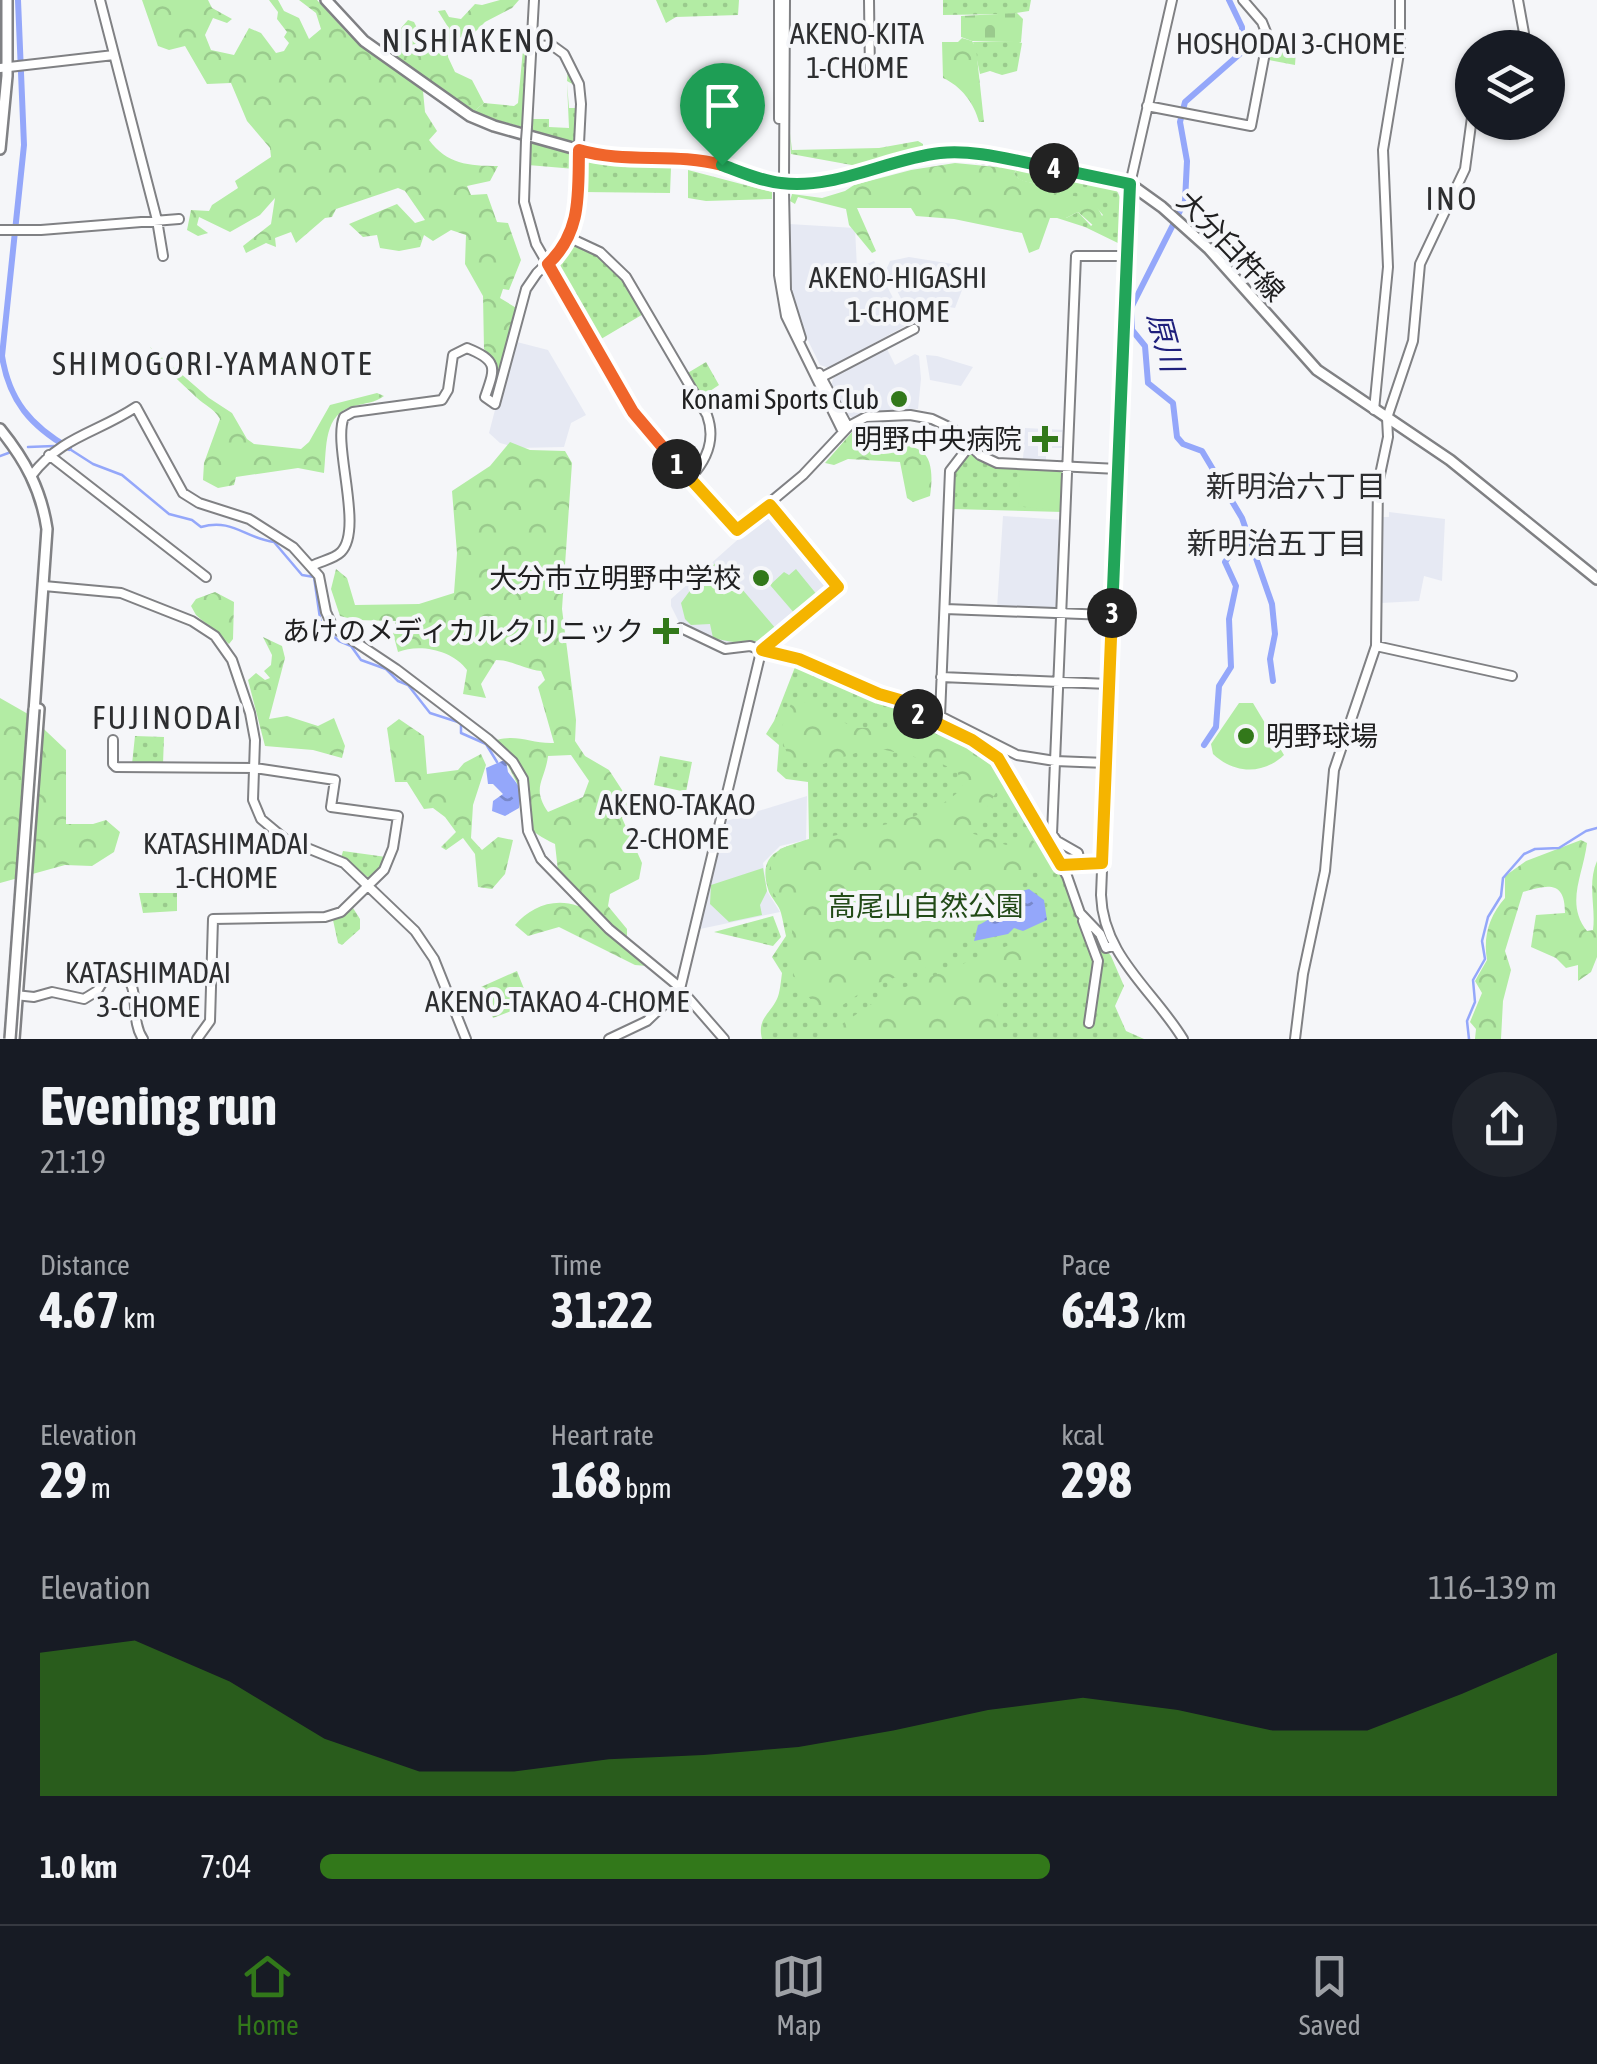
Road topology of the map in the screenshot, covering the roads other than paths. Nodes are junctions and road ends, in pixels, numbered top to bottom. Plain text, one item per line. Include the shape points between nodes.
1 (5, 0) edge
2 (100, 0) edge
3 (326, 0) edge
4 (534, 0) edge
5 (782, 0) edge
6 (869, 0) edge
7 (1172, 0) edge
8 (1243, 0) edge
9 (1400, 0) edge
10 (1518, 0) edge
11 (1523, 30) edge
12 (532, 44) junction
13 (114, 55) junction
14 (11, 67) edge
15 (870, 74) dead end
16 (0, 98) edge
17 (1147, 106) junction
18 (1469, 140) edge
19 (0, 149) edge
20 (579, 150) junction
21 (1130, 184) junction
22 (179, 219) dead end
23 (157, 220) junction
24 (0, 230) edge
25 (570, 238) junction
26 (162, 256) dead end
27 (1127, 256) junction
28 (548, 264) junction
29 (914, 329) dead end
30 (819, 378) junction
31 (1374, 410) junction
32 (1387, 418) junction
33 (0, 426) edge
34 (846, 430) junction
35 (970, 446) junction
36 (49, 454) junction
37 (1067, 466) junction
38 (1118, 469) junction
39 (33, 473) junction
40 (690, 478) junction
41 (770, 505) junction
42 (312, 566) junction
43 (206, 577) dead end
44 (1597, 578) edge
45 (47, 586) junction
46 (946, 608) junction
47 (1061, 613) junction
48 (1108, 616) dead end
49 (681, 628) dead end
50 (1376, 646) junction
51 (762, 650) junction
52 (1512, 676) dead end
53 (941, 678) junction
54 (1058, 682) junction
55 (1110, 684) junction
56 (37, 709) junction
57 (113, 740) dead end
58 (1055, 761) junction
59 (1106, 764) junction
60 (254, 768) junction
61 (1080, 863) junction
62 (1102, 863) junction
63 (1061, 865) junction
64 (369, 885) junction
65 (1082, 917) junction
66 (1113, 946) junction
67 (680, 989) junction
68 (14, 995) junction
69 (1089, 1023) dead end
70 (11, 1039) edge
71 (143, 1039) edge
72 (197, 1039) edge
73 (466, 1039) edge
74 (609, 1039) edge
75 (724, 1039) edge
76 (1183, 1039) edge
77 (1296, 1039) edge

1 - 14 main road
2 - 13 street
3 - 20 main road, 大分臼杵線 via 364,42 459,109
4 - 12 street
5 - 30 street, bridge via 781,294
6 - 15 street
7 - 17 street
8 - 17 street via 1268,36 1252,125
9 - 31 street via 1400,50 1384,150 1388,267
10 - 11 street
12 - 20 street via 556,48 576,74
12 - 28 street, bridge via 524,205
13 - 14 street
13 - 23 street
14 - 16 main road
14 - 19 main road
17 - 21 street
18 - 32 street via 1465,170 1420,264 1413,340
20 - 21 main road, 大分臼杵線 via 700,160 791,184 941,153
20 - 25 street via 578,212
21 - 27 street
21 - 31 main road, 大分臼杵線 via 1209,249 1317,370
22 - 23 street
23 - 24 street
23 - 26 street
25 - 28 street
25 - 40 street via 600,252 626,277 707,415 712,437
27 - 37 street via 1076,255
27 - 38 street
28 - 40 street via 633,412
28 - 42 street via 526,289 494,404 486,398 492,364 467,348 453,355 442,400 344,417 346,543
29 - 30 street
30 - 34 street
31 - 32 main road, 大分臼杵線
32 - 44 main road, 大分臼杵線
32 - 50 street via 1378,484
33 - 39 main road
34 - 35 street via 870,416 916,415 946,425
34 - 41 street
35 - 37 street via 997,463
35 - 46 street via 950,468
36 - 39 street
36 - 42 street via 136,407 183,493 264,526
36 - 43 street
37 - 38 street
37 - 47 street
38 - 55 street
39 - 45 main road via 52,528
40 - 41 street via 737,530
41 - 51 street via 838,587
42 - 67 street via 333,627 513,762 524,779 528,831 541,859
45 - 56 main road
45 - 60 street via 132,596 215,636 234,664 250,713
46 - 47 street
46 - 53 street
47 - 48 street
47 - 54 street
49 - 51 street via 725,649
50 - 52 street
50 - 77 street via 1334,770 1325,870
51 - 63 street via 900,700 990,751
51 - 67 street
53 - 54 street
53 - 58 street via 940,716 1017,754
54 - 55 street
54 - 58 street
55 - 59 street
56 - 68 main road, bridge via 23,806
56 - 70 main road, bridge
56 - 70 main road, bridge
57 - 60 street via 116,768
58 - 59 street
58 - 61 street via 1052,834 1078,853
59 - 62 street
60 - 64 street via 253,800 269,828 344,863
60 - 64 street via 335,780 332,806 398,816 388,863
61 - 62 street
61 - 63 street
62 - 66 street via 1102,914
63 - 65 street
64 - 72 street via 332,916 214,918 210,1021
64 - 73 street via 429,950
65 - 66 street via 1106,948
65 - 69 street via 1098,961
66 - 76 street
67 - 74 street via 647,1020
67 - 75 street
68 - 70 main road
68 - 71 street via 52,992 84,1000 107,975 122,972 132,983

